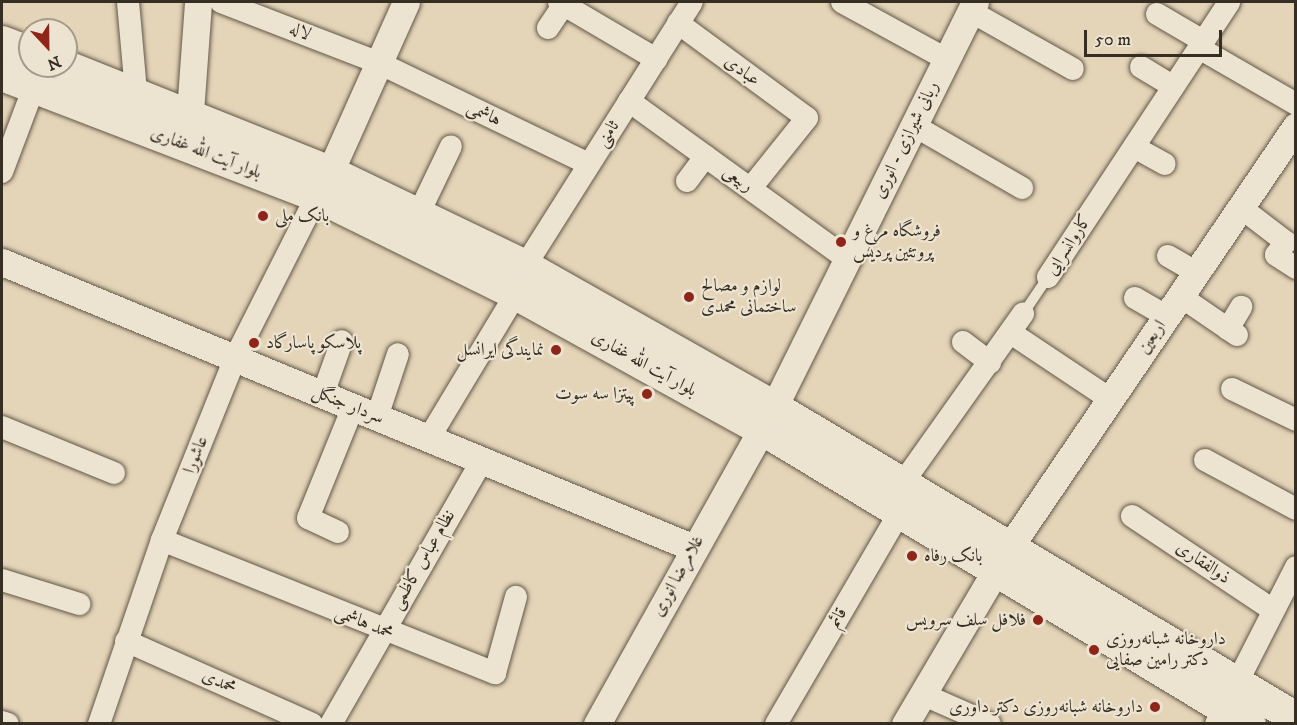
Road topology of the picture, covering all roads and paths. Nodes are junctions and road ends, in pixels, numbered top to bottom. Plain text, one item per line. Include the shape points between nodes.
1 (128, 2) edge
2 (198, 2) edge
3 (221, 2) edge
4 (406, 2) edge
5 (692, 2) edge
6 (842, 2) edge
7 (1229, 2) edge
8 (562, 3) edge
9 (973, 6) edge
10 (593, 10) edge
11 (1157, 14) dead end
12 (678, 23) junction
13 (548, 28) dead end
14 (2, 42) edge
15 (1201, 45) junction
16 (18, 48) edge
17 (656, 58) junction
18 (946, 59) junction
19 (378, 63) junction
20 (1141, 67) dead end
21 (1073, 69) dead end
22 (78, 71) edge
23 (2, 75) edge
24 (34, 87) junction
25 (1173, 87) junction
26 (136, 92) junction
27 (629, 100) junction
28 (1296, 104) edge
29 (190, 112) junction
30 (913, 125) junction
31 (1296, 126) edge
32 (451, 146) dead end
33 (1134, 147) junction
34 (706, 156) junction
35 (589, 164) junction
36 (1165, 164) dead end
37 (2, 172) edge
38 (687, 182) dead end
39 (323, 184) junction
40 (751, 188) junction
41 (1022, 188) dead end
42 (1240, 207) junction
43 (418, 215) junction
44 (1168, 256) dead end
45 (848, 259) junction
46 (2, 262) edge
47 (1296, 268) edge
48 (1196, 272) junction
49 (1048, 277) joint
50 (520, 280) junction
51 (1135, 298) dead end
52 (1173, 306) junction
53 (1241, 307) dead end
54 (1017, 324) junction
55 (342, 341) dead end
56 (963, 342) dead end
57 (398, 354) dead end
58 (235, 358) junction
59 (990, 362) junction
60 (1232, 389) dead end
61 (323, 394) junction
62 (1110, 399) junction
63 (365, 412) junction
64 (767, 418) junction
65 (1296, 420) edge
66 (2, 427) edge
67 (429, 438) junction
68 (482, 460) junction
69 (1205, 460) dead end
70 (114, 473) dead end
71 (901, 498) junction
72 (1296, 509) edge
73 (1132, 516) dead end
74 (338, 532) dead end
75 (162, 540) junction
76 (694, 548) junction
77 (1002, 559) junction
78 (1296, 567) edge
79 (2, 580) edge
80 (516, 597) dead end
81 (79, 604) dead end
82 (1273, 610) junction
83 (382, 631) junction
84 (126, 640) junction
85 (922, 694) junction
86 (1232, 709) edge
87 (1296, 717) edge
88 (2, 722) edge
89 (8, 723) edge
90 (99, 723) edge
91 (312, 723) edge
92 (331, 723) edge
93 (597, 723) edge
94 (776, 723) edge
95 (905, 723) edge
96 (989, 723) edge

1 - 26 street
2 - 29 street
3 - 19 street, لاله
4 - 19 street, عاشورا
5 - 12 street, ثامنی
6 - 18 street
7 - 15 street, کاروانسرایی
8 - 10 street
8 - 13 street
9 - 18 street, ربانی شیرازی - انوری
9 - 21 street
10 - 17 street
11 - 15 street
12 - 17 street, ثامنی
12 - 40 street, عبادی via 807,118
14 - 16 main road
15 - 25 street, کاروانسرایی
15 - 28 street
17 - 27 street, ثامنی
18 - 30 street, ربانی شیرازی - انوری
19 - 35 street, هاشمی
19 - 39 street, عاشورا
20 - 25 street
22 - 26 main road, بلوار آیت الله غفاری
23 - 24 main road, بلوار آیت الله غفاری
24 - 37 street
24 - 39 main road, بلوار آیت الله غفاری
25 - 33 street, کاروانسرایی
26 - 29 main road, بلوار آیت الله غفاری
27 - 34 street, ربیعی
27 - 35 street, ثامنی
29 - 39 main road, بلوار آیت الله غفاری
30 - 41 street
30 - 45 street, ربانی شیرازی - انوری
31 - 42 street, اربعین
32 - 43 street
33 - 36 street
33 - 49 street, کاروانسرایی
34 - 38 street
34 - 40 street, ربیعی
35 - 50 street, ثامنی
39 - 43 main road, بلوار آیت الله غفاری
39 - 50 main road, بلوار آیت الله غفاری
39 - 58 street, عاشورا
40 - 45 street, ربیعی
42 - 47 street via 1286,242 1276,255
42 - 48 street, اربعین
43 - 50 main road, بلوار آیت الله غفاری
44 - 48 street
45 - 64 street, ربانی شیرازی - انوری
46 - 58 street, سردار جنگل
48 - 52 street, اربعین
49 - 54 lane, کاروانسرایی
50 - 64 main road, بلوار آیت الله غفاری
50 - 67 street, ثامنی
51 - 52 street
52 - 53 street via 1233,332
52 - 62 street, اربعین
54 - 59 street, کاروانسرایی
54 - 62 street
55 - 61 street
56 - 59 street
57 - 63 street
58 - 61 street, سردار جنگل
58 - 75 street, عاشورا
59 - 71 street, کاروانسرایی
60 - 65 street
61 - 63 street, سردار جنگل
62 - 77 street, اربعین
63 - 67 street, سردار جنگل
63 - 74 street via 308,518
64 - 71 main road, بلوار آیت الله غفاری
64 - 76 street, غلامرضا انوری
66 - 70 street
67 - 68 street, سردار جنگل
68 - 76 street, سردار جنگل
68 - 83 street, نظام عباس کاظمی
69 - 72 street
71 - 77 main road, بلوار آیت الله غفاری
71 - 94 street, قائم
73 - 82 street, ذوالفقاری
75 - 83 street, محمد هاشمی
75 - 84 street, عاشورا
76 - 93 street, غلامرضا انوری
77 - 85 street, اربعین
77 - 86 main road, بلوار آیت الله غفاری
78 - 82 street
79 - 81 street
80 - 83 street, محمد هاشمی via 495,673
82 - 86 street
83 - 92 street, نظام عباس کاظمی
84 - 90 street, عاشورا
84 - 91 street, محمدی
85 - 95 street, اربعین
85 - 96 street
86 - 87 main road, بلوار آیت الله غفاری
88 - 89 street

